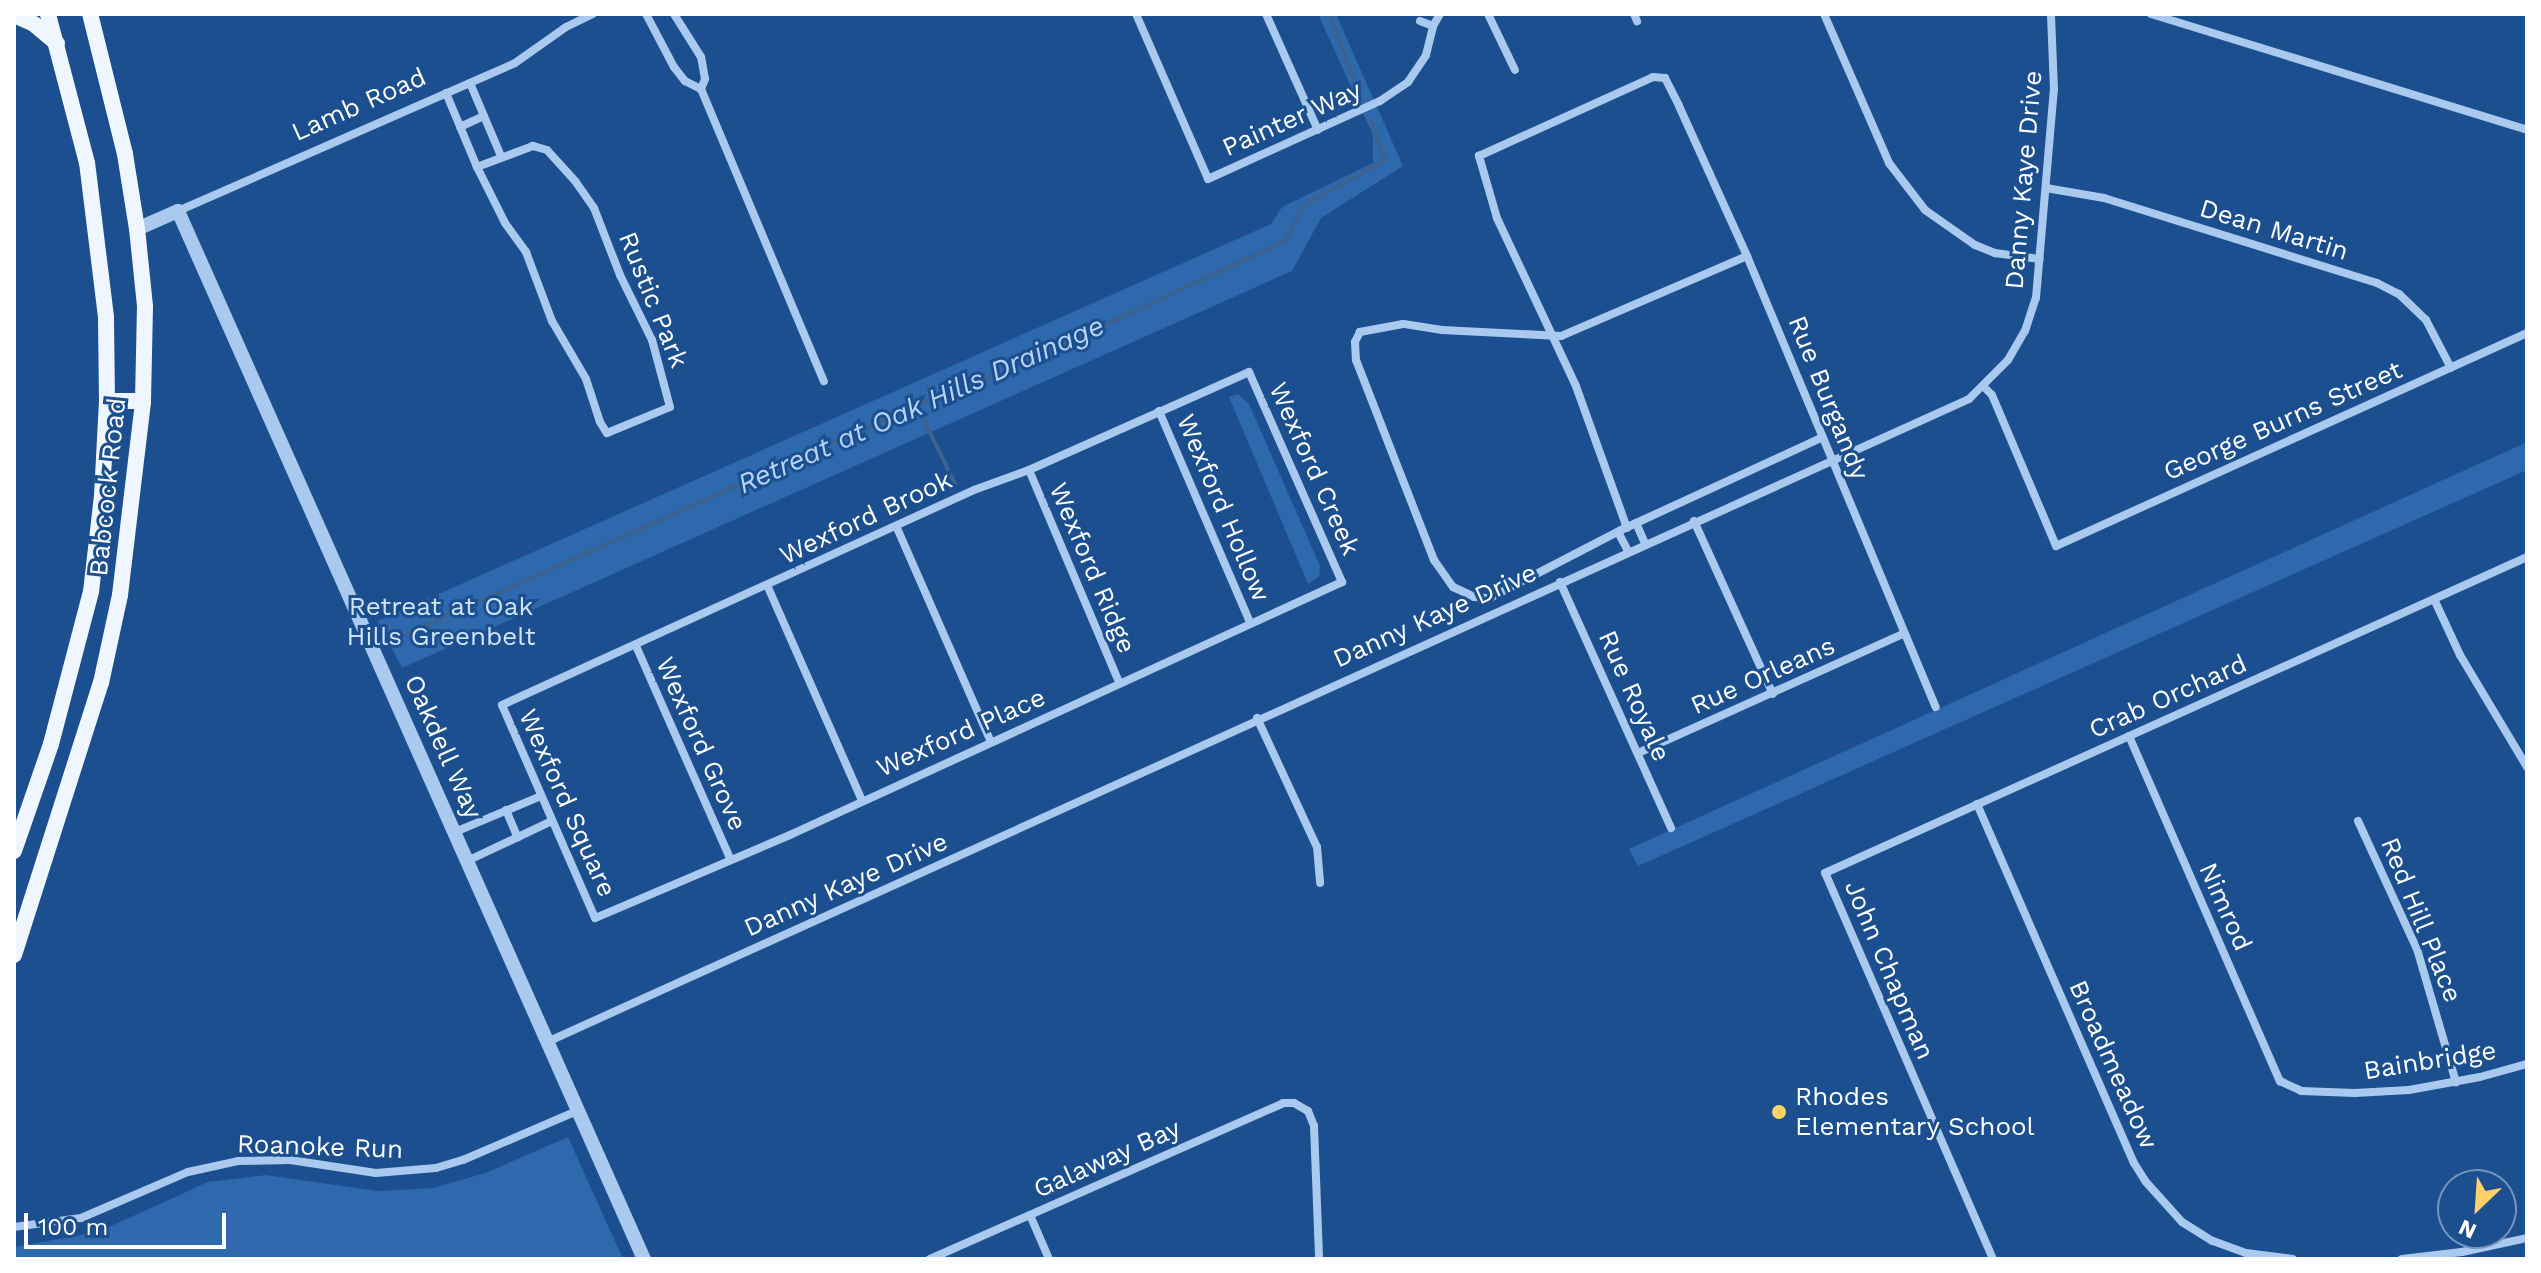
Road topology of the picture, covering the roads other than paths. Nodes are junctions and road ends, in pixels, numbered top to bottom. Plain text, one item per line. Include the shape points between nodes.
1 (48, 14) edge
2 (90, 14) edge
3 (100, 14) edge
4 (593, 14) edge
5 (646, 14) edge
6 (674, 14) edge
7 (1136, 14) edge
8 (1266, 14) edge
9 (1440, 14) edge
10 (1488, 14) edge
11 (1824, 14) edge
12 (2051, 14) edge
13 (2151, 14) edge
14 (14, 15) edge
15 (1420, 21) dead end
16 (1433, 26) junction
17 (98, 37) junction
18 (58, 44) junction
19 (1515, 70) dead end
20 (470, 83) junction
21 (701, 89) junction
22 (446, 93) junction
23 (484, 116) junction
24 (460, 127) junction
25 (1318, 130) junction
26 (2527, 130) edge
27 (501, 156) junction
28 (477, 167) junction
29 (2046, 188) junction
30 (178, 211) junction
31 (137, 229) junction
32 (1747, 256) junction
33 (2040, 259) junction
34 (2527, 333) edge
35 (1551, 336) junction
36 (2451, 368) junction
37 (1249, 372) joint
38 (824, 381) dead end
39 (1984, 387) junction
40 (107, 401) junction
41 (143, 401) junction
42 (1159, 411) junction
43 (1823, 437) junction
44 (1831, 461) junction
45 (1029, 470) junction
46 (1694, 521) junction
47 (1636, 523) junction
48 (897, 528) junction
49 (1622, 530) junction
50 (1645, 543) junction
51 (1628, 551) junction
52 (2527, 557) edge
53 (1342, 582) joint
54 (1560, 582) junction
55 (767, 585) junction
56 (2434, 599) junction
57 (1250, 622) junction
58 (1903, 634) junction
59 (636, 646) junction
60 (1119, 682) junction
61 (1773, 694) junction
62 (502, 705) joint
63 (1936, 707) dead end
64 (1257, 718) junction
65 (2129, 736) junction
66 (991, 742) junction
67 (1638, 753) junction
68 (2527, 767) edge
69 (541, 796) junction
70 (862, 800) junction
71 (1977, 804) junction
72 (506, 810) junction
73 (552, 821) junction
74 (2358, 821) dead end
75 (1671, 828) dead end
76 (455, 832) junction
77 (518, 838) junction
78 (14, 851) edge
79 (730, 858) junction
80 (467, 861) junction
81 (1825, 873) joint
82 (1320, 883) dead end
83 (595, 918) joint
84 (17, 932) edge
85 (14, 955) edge
86 (547, 1042) junction
87 (2527, 1064) edge
88 (2456, 1082) junction
89 (2292, 1089) joint
90 (577, 1111) junction
91 (1030, 1215) junction
92 (14, 1227) edge
93 (2527, 1238) edge
94 (644, 1259) edge
95 (930, 1259) edge
96 (1049, 1259) edge
97 (1319, 1259) edge
98 (1993, 1259) edge
99 (2293, 1259) edge
100 (2402, 1259) edge

1 - 18 main road, Babcock Road
2 - 17 main road, Babcock Road
3 - 17 main road
4 - 20 street, Lamb Road via 515,63
5 - 21 street via 674,67
6 - 21 street via 701,57
7 - 25 street, Painter Way via 1208,179
8 - 25 street
9 - 16 street, Painter Way
10 - 19 street
11 - 33 street via 1889,163 1925,210 1975,245
12 - 29 street, Danny Kaye Drive via 2054,90
13 - 26 street
14 - 18 main road
15 - 16 street
16 - 25 street, Painter Way via 1426,55 1408,82
17 - 31 main road, Babcock Road
18 - 40 main road, Babcock Road via 87,163 106,317
20 - 22 street, Lamb Road
20 - 23 street
21 - 38 street
22 - 24 street, Rustic Park
22 - 30 street, Lamb Road
23 - 24 street
23 - 27 street
24 - 28 street, Rustic Park
27 - 28 street, Rustic Park
27 - 28 street, Rustic Park via 533,146 547,150 594,208 652,340 670,407 607,433 580,366 540,294 526,252
29 - 33 street, Danny Kaye Drive
29 - 36 street, Dean Martin via 2104,198 2377,283 2409,302 2426,320
30 - 31 street, Lamb Road
30 - 76 street, Oakdell Way
31 - 41 main road, Babcock Road via 145,306
32 - 35 street
32 - 35 street, Rue Burgandy via 1665,78 1653,77 1479,156 1497,218
32 - 43 street, Rue Burgandy
33 - 39 street, Danny Kaye Drive via 2036,298 2025,331
34 - 36 street, George Burns Street
35 - 49 street via 1576,386
35 - 49 street via 1403,324 1360,332 1356,360 1434,560 1453,587 1490,598
36 - 39 street, George Burns Street via 2056,546
37 - 42 street, Wexford Brook
37 - 53 street, Wexford Creek
39 - 44 street, Danny Kaye Drive via 1934,417
40 - 41 main road
40 - 78 main road, Babcock Road via 91,592 51,744
41 - 84 main road, Babcock Road via 120,595 101,683
42 - 45 street, Wexford Brook
42 - 57 street, Wexford Hollow
43 - 44 street, Rue Burgandy
43 - 47 street
44 - 46 street, Danny Kaye Drive
44 - 58 street, Rue Burgandy
45 - 48 street, Wexford Brook
45 - 60 street, Wexford Ridge
46 - 50 street, Danny Kaye Drive
46 - 61 street
47 - 49 street
47 - 50 street
48 - 55 street, Wexford Brook
48 - 66 street
49 - 51 street
50 - 51 street, Danny Kaye Drive
51 - 54 street, Danny Kaye Drive
52 - 56 street, Crab Orchard
53 - 57 street, Wexford Place
54 - 64 street, Danny Kaye Drive
54 - 67 street, Rue Royale
55 - 59 street, Wexford Brook
55 - 70 street
56 - 65 street, Crab Orchard
56 - 68 street via 2460,655
57 - 60 street, Wexford Place
58 - 61 street, Rue Orleans
58 - 63 street, Rue Burgandy
59 - 62 street, Wexford Brook
59 - 79 street, Wexford Grove
60 - 66 street, Wexford Place
61 - 67 street, Rue Orleans
62 - 69 street, Wexford Square
64 - 82 street via 1317,847
64 - 86 street, Danny Kaye Drive
65 - 71 street, Crab Orchard
65 - 89 street, Nimrod via 2280,1081
66 - 70 street, Wexford Place
67 - 75 street, Rue Royale
69 - 72 street
69 - 73 street, Wexford Square
70 - 79 street, Wexford Place
71 - 81 street, Crab Orchard
71 - 99 street, Broadmeadow via 2146,1182 2182,1222 2213,1241 2246,1253
72 - 76 street
72 - 77 street
73 - 77 street
73 - 83 street, Wexford Square
74 - 88 street, Red Hill Place via 2417,949
76 - 80 street, Oakdell Way
77 - 80 street
79 - 83 street, Wexford Place
80 - 86 street, Oakdell Way
81 - 98 street, John Chapman
84 - 85 main road, Babcock Road
86 - 90 street, Oakdell Way
87 - 88 street, Bainbridge
88 - 89 street, Bainbridge via 2355,1093
90 - 92 street, Roanoke Run via 436,1168 376,1173 290,1160 238,1161 188,1172 81,1218
90 - 94 street, Oakdell Way
91 - 95 street, Galaway Bay
91 - 96 street
91 - 97 street, Galaway Bay via 1283,1103 1300,1105 1314,1126
93 - 100 street

